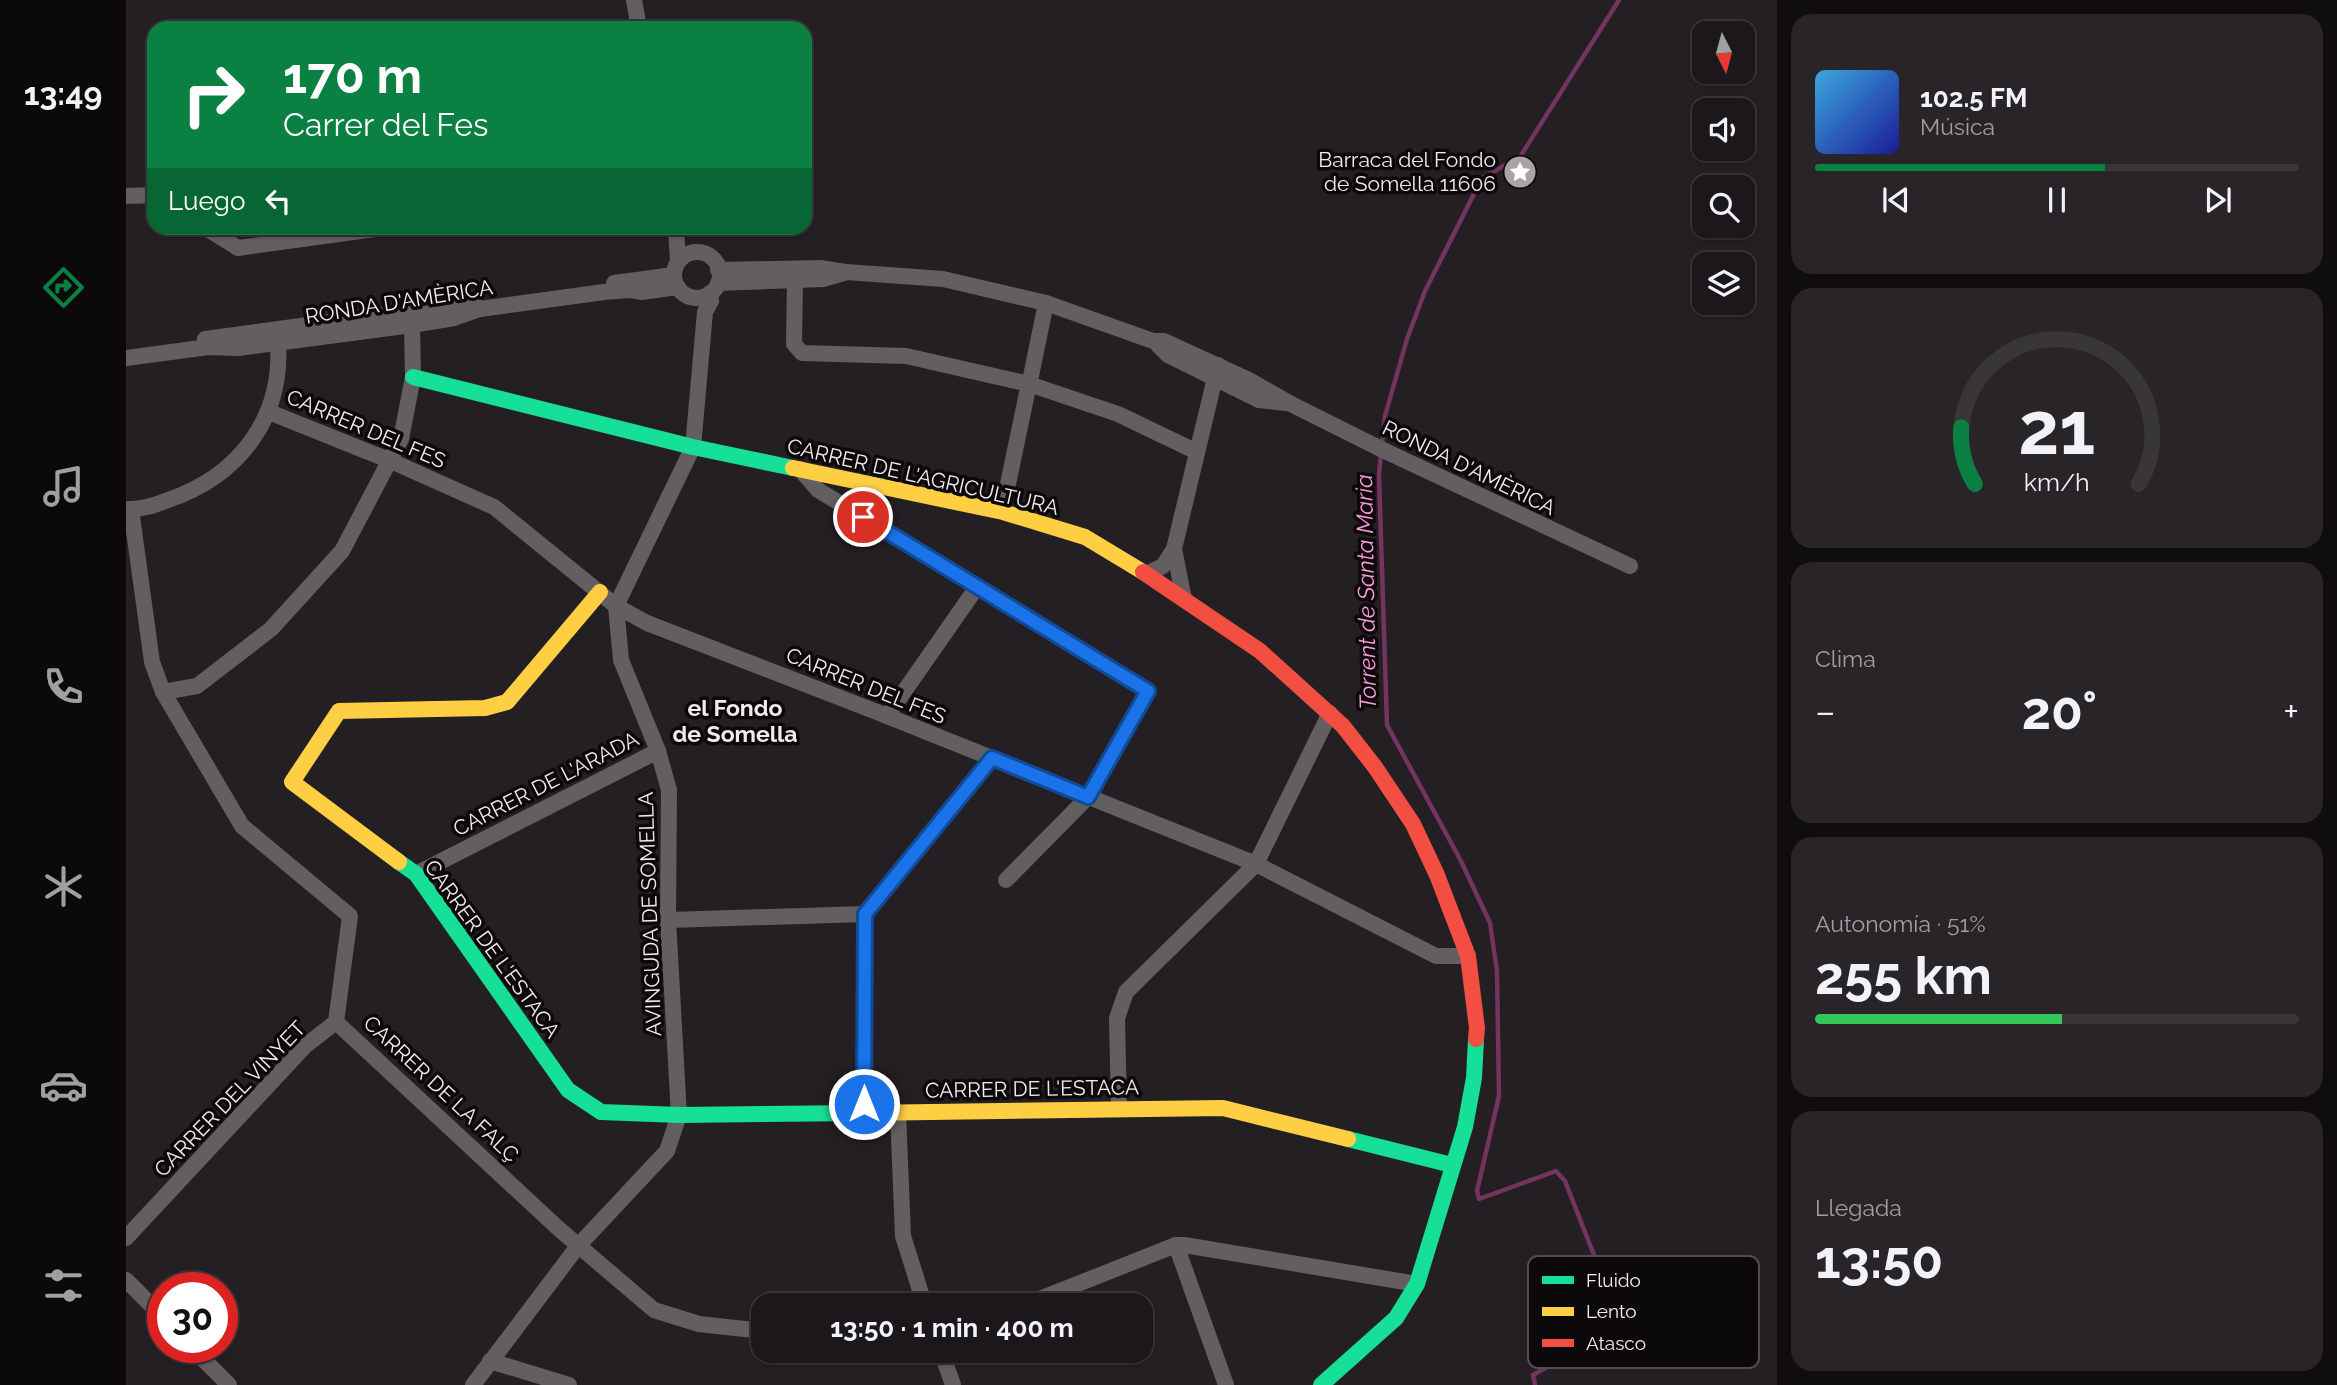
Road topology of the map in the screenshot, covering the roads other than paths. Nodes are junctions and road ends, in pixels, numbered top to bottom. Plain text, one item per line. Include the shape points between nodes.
1 (634, 0) edge
2 (638, 21) edge
3 (147, 194) edge
4 (126, 196) edge
5 (217, 235) edge
6 (332, 235) edge
7 (682, 235) edge
8 (680, 269) junction
9 (846, 272) junction
10 (795, 279) junction
11 (710, 291) junction
12 (1046, 303) junction
13 (412, 325) junction
14 (278, 343) junction
15 (126, 349) edge
16 (126, 358) edge
17 (1216, 371) junction
18 (1031, 376) dead end
19 (413, 377) junction
20 (1027, 393) dead end
21 (269, 412) junction
22 (693, 447) junction
23 (1197, 452) junction
24 (391, 461) junction
25 (800, 469) junction
26 (1003, 508) dead end
27 (129, 509) edge
28 (1174, 549) junction
29 (1630, 566) dead end
30 (1147, 574) junction
31 (977, 587) junction
32 (600, 592) junction
33 (1184, 599) junction
34 (616, 606) junction
35 (163, 692) junction
36 (1330, 713) junction
37 (887, 716) junction
38 (658, 751) junction
39 (992, 758) junction
40 (1088, 797) junction
41 (1256, 864) junction
42 (416, 874) junction
43 (1006, 880) dead end
44 (865, 914) junction
45 (668, 920) junction
46 (1468, 956) junction
47 (336, 1022) junction
48 (1119, 1109) junction
49 (864, 1112) junction
50 (898, 1112) junction
51 (679, 1115) junction
52 (1452, 1165) junction
53 (126, 1238) edge
54 (578, 1245) junction
55 (1176, 1245) junction
56 (126, 1280) edge
57 (1417, 1284) junction
58 (921, 1293) edge
59 (1055, 1293) edge
60 (147, 1301) edge
61 (751, 1330) edge
62 (490, 1361) junction
63 (207, 1363) edge
64 (945, 1363) edge
65 (229, 1385) edge
66 (473, 1385) edge
67 (569, 1385) edge
68 (953, 1385) edge
69 (1226, 1385) edge
70 (1321, 1385) edge

1 - 2 street
3 - 4 street
5 - 6 street via 238,248
7 - 8 street via 688,243
8 - 11 street, RONDA D'AMÈRICA via 686,295
8 - 11 street via 706,253 713,258 718,266
8 - 13 street, RONDA D'AMÈRICA via 641,292 615,291 480,309
8 - 15 street, RONDA D'AMÈRICA
9 - 10 street, RONDA D'AMÈRICA via 823,279
9 - 11 street, RONDA D'AMÈRICA via 820,268
9 - 12 street, RONDA D'AMÈRICA via 943,279
10 - 11 street, RONDA D'AMÈRICA
10 - 23 street via 794,344 802,353 906,356 1029,384 1118,414
11 - 22 street
12 - 17 street, RONDA D'AMÈRICA via 1153,341 1168,355
12 - 18 street
13 - 14 street, RONDA D'AMÈRICA
13 - 19 street
14 - 16 street, RONDA D'AMÈRICA
14 - 21 street via 279,368
17 - 23 street
17 - 29 street, RONDA D'AMÈRICA via 1259,400 1291,404
19 - 22 street, CARRER DE L'AGRICULTURA
19 - 24 street via 401,439
20 - 26 street
21 - 24 street, CARRER DEL FES
21 - 27 street via 242,453 220,475 190,493
22 - 25 street, CARRER DE L'AGRICULTURA
22 - 34 street
23 - 28 street
24 - 32 street, CARRER DEL FES via 494,507
24 - 35 street via 342,551 271,629 197,686
25 - 30 street, CARRER DE L'AGRICULTURA via 1003,512 1085,537
25 - 31 street via 818,490
27 - 35 street, CARRER DE LA FALÇ via 152,662
28 - 30 street via 1163,566
28 - 33 street
30 - 33 street, CARRER DE L'AGRICULTURA
31 - 37 street
31 - 40 street via 1148,691
32 - 34 street, CARRER DEL FES
32 - 42 street, CARRER DE L'ESTACA via 507,702 485,708 339,711 292,782
33 - 36 street, CARRER DE L'AGRICULTURA via 1260,651
34 - 37 street, CARRER DEL FES via 647,623
34 - 38 street, AVINGUDA DE SOMELLA via 621,660
35 - 47 street, CARRER DE LA FALÇ via 242,826 351,916
36 - 41 street
36 - 46 street, CARRER DE L'AGRICULTURA via 1375,767 1413,824
37 - 39 street, CARRER DEL FES
38 - 42 street, CARRER DE L'ARADA
38 - 45 street, AVINGUDA DE SOMELLA via 669,790
39 - 40 street, CARRER DEL FES
39 - 44 street
40 - 41 street, CARRER DEL FES
40 - 43 street
41 - 46 street, CARRER DEL FES via 1436,956
41 - 48 street via 1126,992 1116,1018
42 - 51 street, CARRER DE L'ESTACA via 568,1090 601,1112
44 - 45 street
44 - 49 street
45 - 51 street, AVINGUDA DE SOMELLA
46 - 52 street, CARRER DE L'AGRICULTURA via 1477,1028 1474,1079
47 - 53 street, CARRER DEL VINYET via 305,1046
47 - 54 street, CARRER DE LA FALÇ
48 - 50 street, CARRER DE L'ESTACA
48 - 52 street, CARRER DE L'ESTACA via 1223,1108
49 - 50 street, CARRER DE L'ESTACA
49 - 51 street, CARRER DE L'ESTACA
50 - 58 street via 902,1236
51 - 54 street, AVINGUDA DE SOMELLA via 667,1151
52 - 57 street, CARRER DE L'AGRICULTURA
54 - 61 street, CARRER DE LA FALÇ via 654,1310 699,1324
54 - 62 street, AVINGUDA DE SOMELLA
55 - 57 street
55 - 59 street
55 - 69 street
56 - 60 street
57 - 70 street, CARRER DE L'AGRICULTURA via 1396,1318
62 - 66 street, AVINGUDA DE SOMELLA
62 - 67 street
63 - 65 street
64 - 68 street

